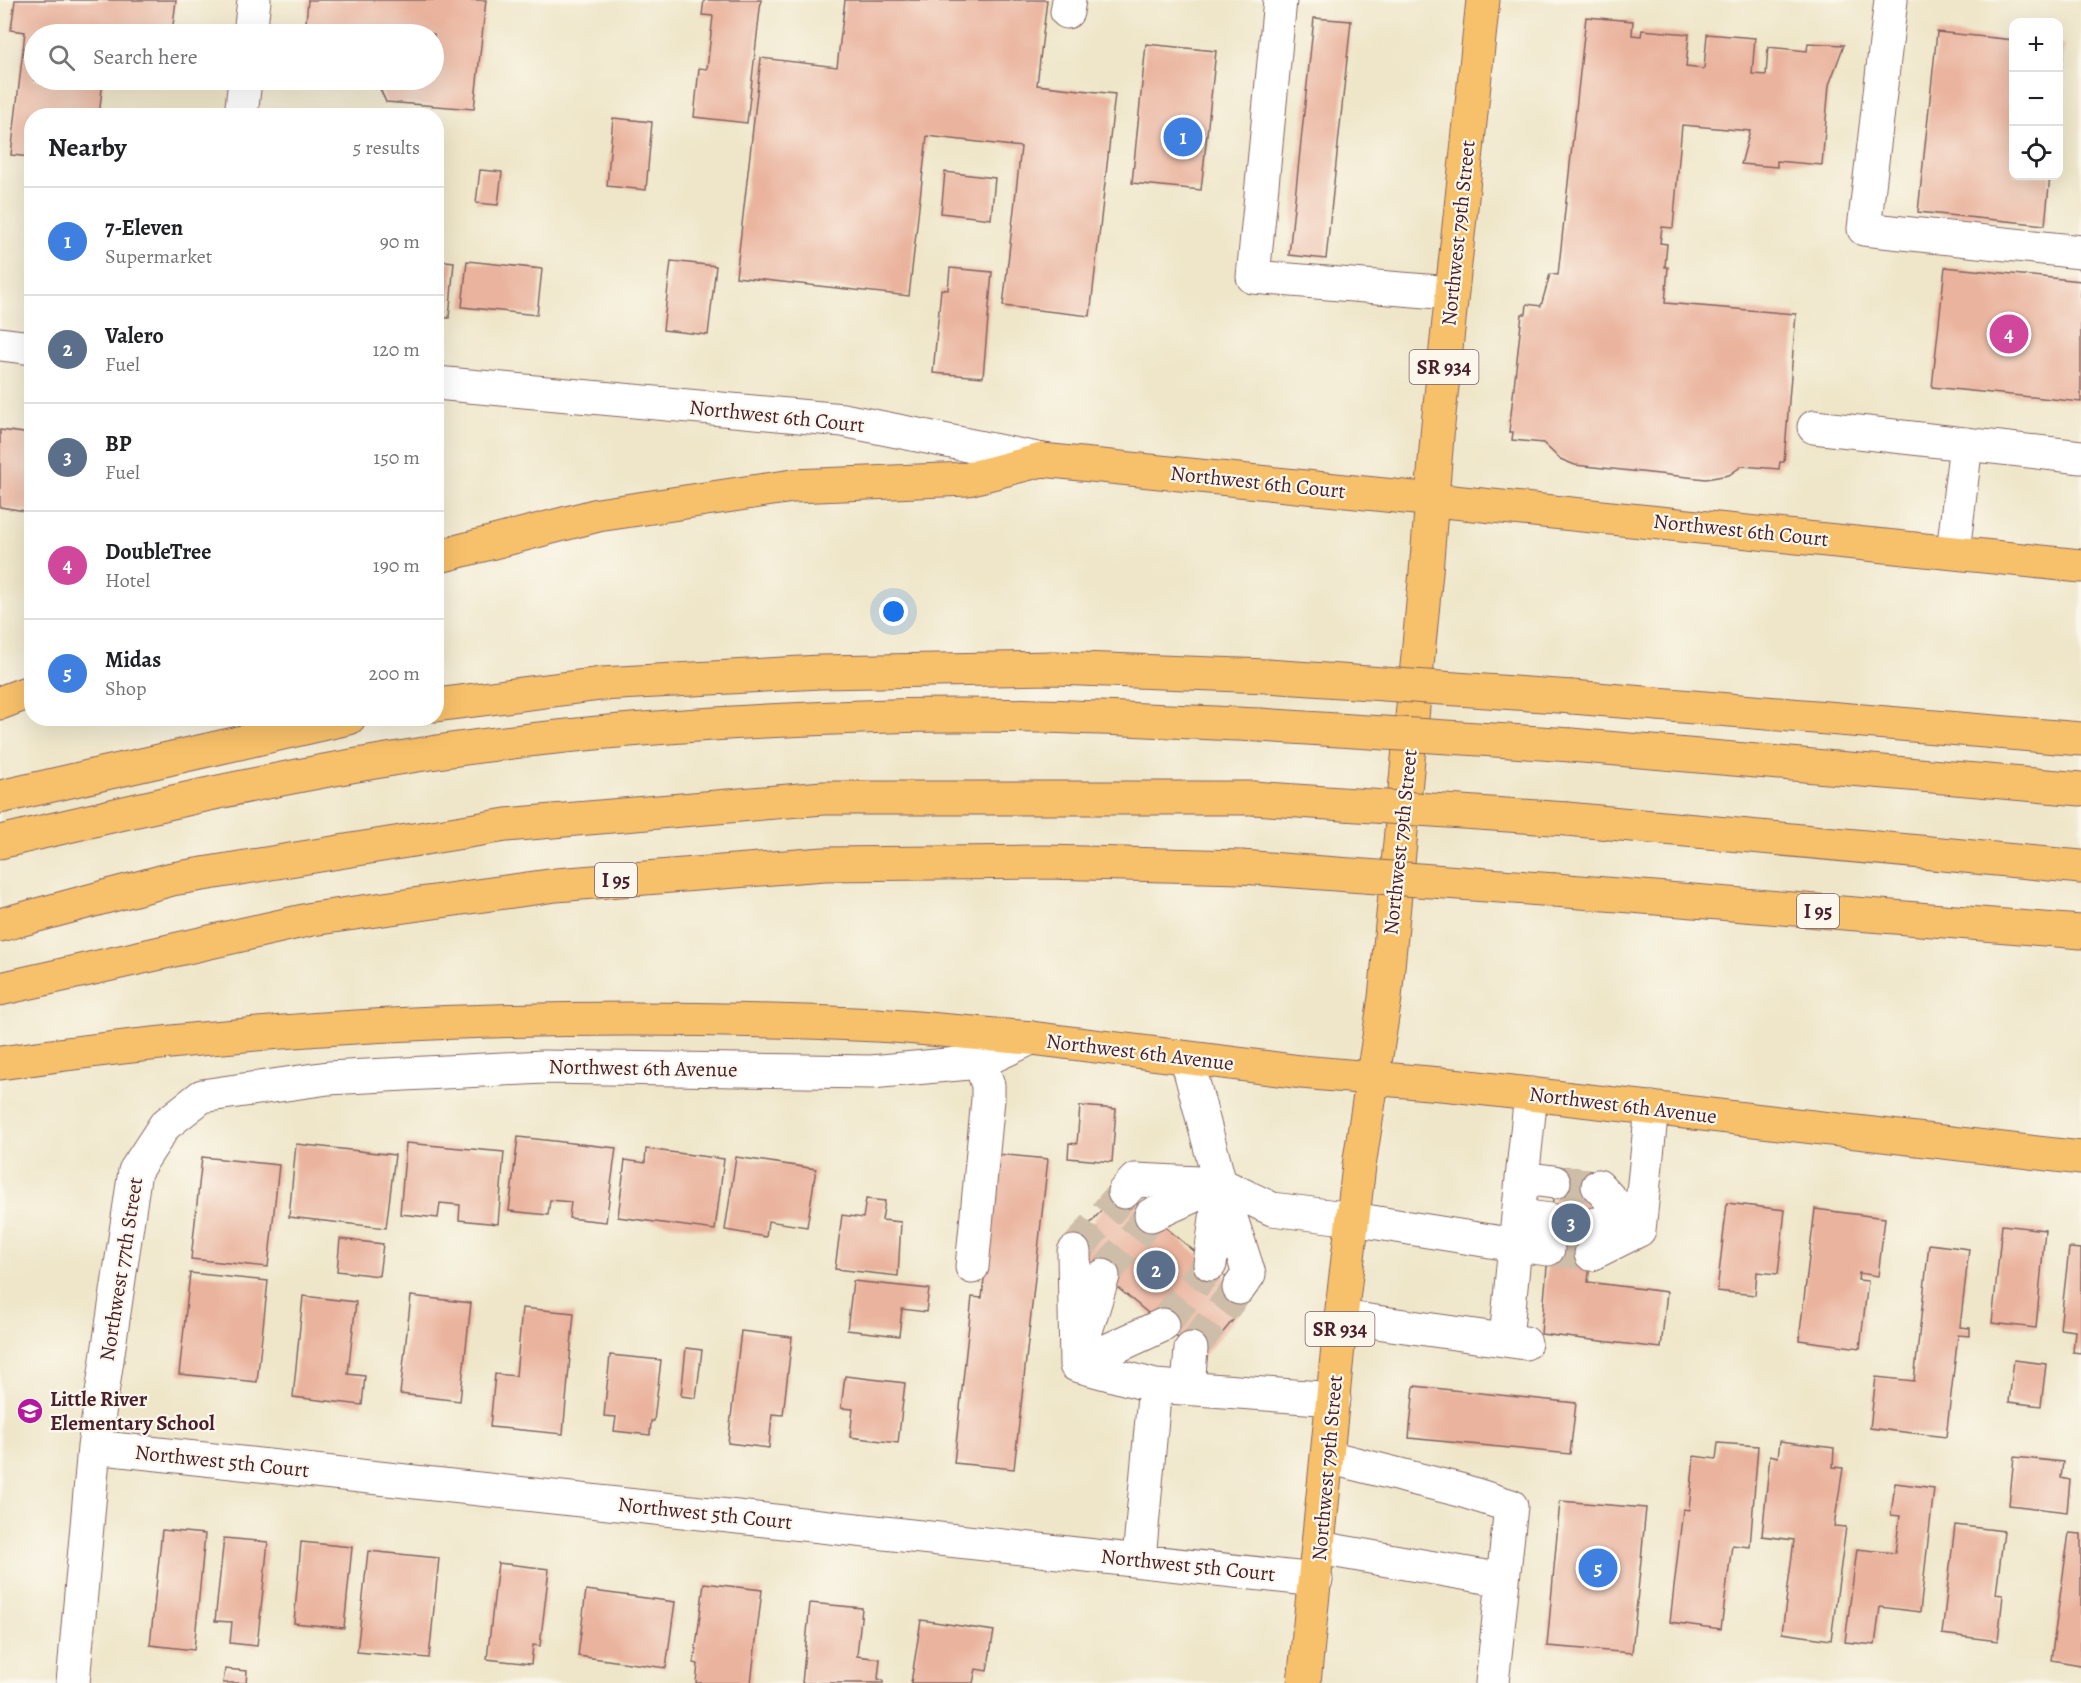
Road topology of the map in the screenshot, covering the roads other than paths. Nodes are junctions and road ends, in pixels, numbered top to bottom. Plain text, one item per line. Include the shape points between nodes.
1 (254, 0) edge
2 (1280, 0) edge
3 (1483, 0) edge
4 (1891, 0) edge
5 (251, 24) edge
6 (244, 90) edge
7 (242, 108) edge
8 (2081, 252) edge
9 (1451, 293) junction
10 (0, 344) edge
11 (24, 347) edge
12 (444, 384) edge
13 (1814, 427) dead end
14 (1966, 444) junction
15 (2081, 457) edge
16 (1042, 460) junction
17 (1432, 500) junction
18 (1953, 552) junction
19 (444, 555) edge
20 (2081, 566) edge
21 (24, 694) edge
22 (0, 703) edge
23 (444, 704) edge
24 (315, 726) edge
25 (2081, 739) edge
26 (2081, 789) edge
27 (0, 797) edge
28 (0, 842) edge
29 (2081, 867) edge
30 (0, 925) edge
31 (2081, 932) edge
32 (0, 989) edge
33 (1031, 1038) junction
34 (1187, 1059) junction
35 (980, 1062) junction
36 (0, 1063) edge
37 (1374, 1079) junction
38 (1531, 1094) junction
39 (202, 1096) joint
40 (1652, 1108) junction
41 (2081, 1158) edge
42 (1522, 1178) junction
43 (1554, 1182) tunnel mouth
44 (1220, 1184) junction
45 (1598, 1186) tunnel mouth
46 (1124, 1192) tunnel mouth
47 (1151, 1215) tunnel mouth
48 (1353, 1219) junction
49 (1639, 1230) junction
50 (1517, 1231) junction
51 (1549, 1234) tunnel mouth
52 (1593, 1239) tunnel mouth
53 (1074, 1252) tunnel mouth
54 (1210, 1264) tunnel mouth
55 (972, 1267) dead end
56 (1103, 1276) tunnel mouth
57 (1239, 1288) tunnel mouth
58 (1341, 1317) junction
59 (1163, 1325) tunnel mouth
60 (1191, 1349) tunnel mouth
61 (1076, 1365) junction
62 (1155, 1386) junction
63 (1188, 1388) junction
64 (1334, 1399) junction
65 (94, 1447) junction
66 (1328, 1457) junction
67 (1139, 1559) junction
68 (1318, 1564) junction
69 (1503, 1580) junction
70 (1309, 1682) edge
71 (73, 1683) edge
72 (1492, 1683) edge

1 - 5 street
2 - 9 street via 1253,276
3 - 9 main road, Northwest 79th Street / SR 934
4 - 8 street via 1864,229
6 - 7 street
9 - 17 main road, Northwest 79th Street / SR 934
10 - 11 street
12 - 16 street, Northwest 6th Court via 843,420
13 - 14 street
14 - 15 street
14 - 18 street
16 - 17 main road, Northwest 6th Court
16 - 19 main road via 968,479 793,486 598,515
17 - 18 main road, Northwest 6th Court
17 - 37 main road, Northwest 79th Street / SR 934
18 - 20 main road, Northwest 6th Court
21 - 22 main road
23 - 25 main road, bridge via 601,684 820,672 1054,668 1267,676 1572,697
24 - 27 main road
26 - 28 main road, bridge via 1571,745 1260,725 1097,718 892,716 708,725 388,759
29 - 30 main road, bridge via 1567,819 1253,798 823,798 506,825 172,879
31 - 32 main road, I 95, bridge via 1241,867 1046,862 824,864 556,885 312,919
33 - 34 main road, Northwest 6th Avenue
33 - 35 street, Northwest 6th Avenue
33 - 36 main road via 876,1025 574,1019 320,1030 85,1050
34 - 37 main road, Northwest 6th Avenue
34 - 44 street
35 - 39 street, Northwest 6th Avenue via 871,1072 543,1066 328,1078
35 - 55 street via 988,1099
37 - 38 main road, Northwest 6th Avenue
37 - 48 main road, Northwest 79th Street / SR 934
38 - 40 main road, Northwest 6th Avenue
38 - 42 street
39 - 65 street, Northwest 77th Street via 165,1125 135,1172
40 - 41 main road, Northwest 6th Avenue
40 - 49 street
42 - 43 street
42 - 50 street
44 - 46 street via 1135,1180
44 - 47 street
44 - 48 street via 1272,1209
44 - 54 street
44 - 57 street via 1249,1274
45 - 49 street
48 - 50 street
48 - 58 main road, Northwest 79th Street / SR 934
49 - 52 street
50 - 51 street
50 - 58 street via 1516,1341
53 - 61 street
56 - 61 street
58 - 64 main road, Northwest 79th Street / SR 934
59 - 61 street
60 - 63 street
61 - 62 street
62 - 63 street
62 - 67 street
63 - 64 street
64 - 66 main road, Northwest 79th Street / SR 934
65 - 67 street, Northwest 5th Court
65 - 71 street, Northwest 77th Street
66 - 68 main road, Northwest 79th Street / SR 934
66 - 69 street via 1511,1506
67 - 68 street, Northwest 5th Court
68 - 69 street, Northwest 5th Court
68 - 70 main road, Northwest 79th Street / SR 934
69 - 72 street

